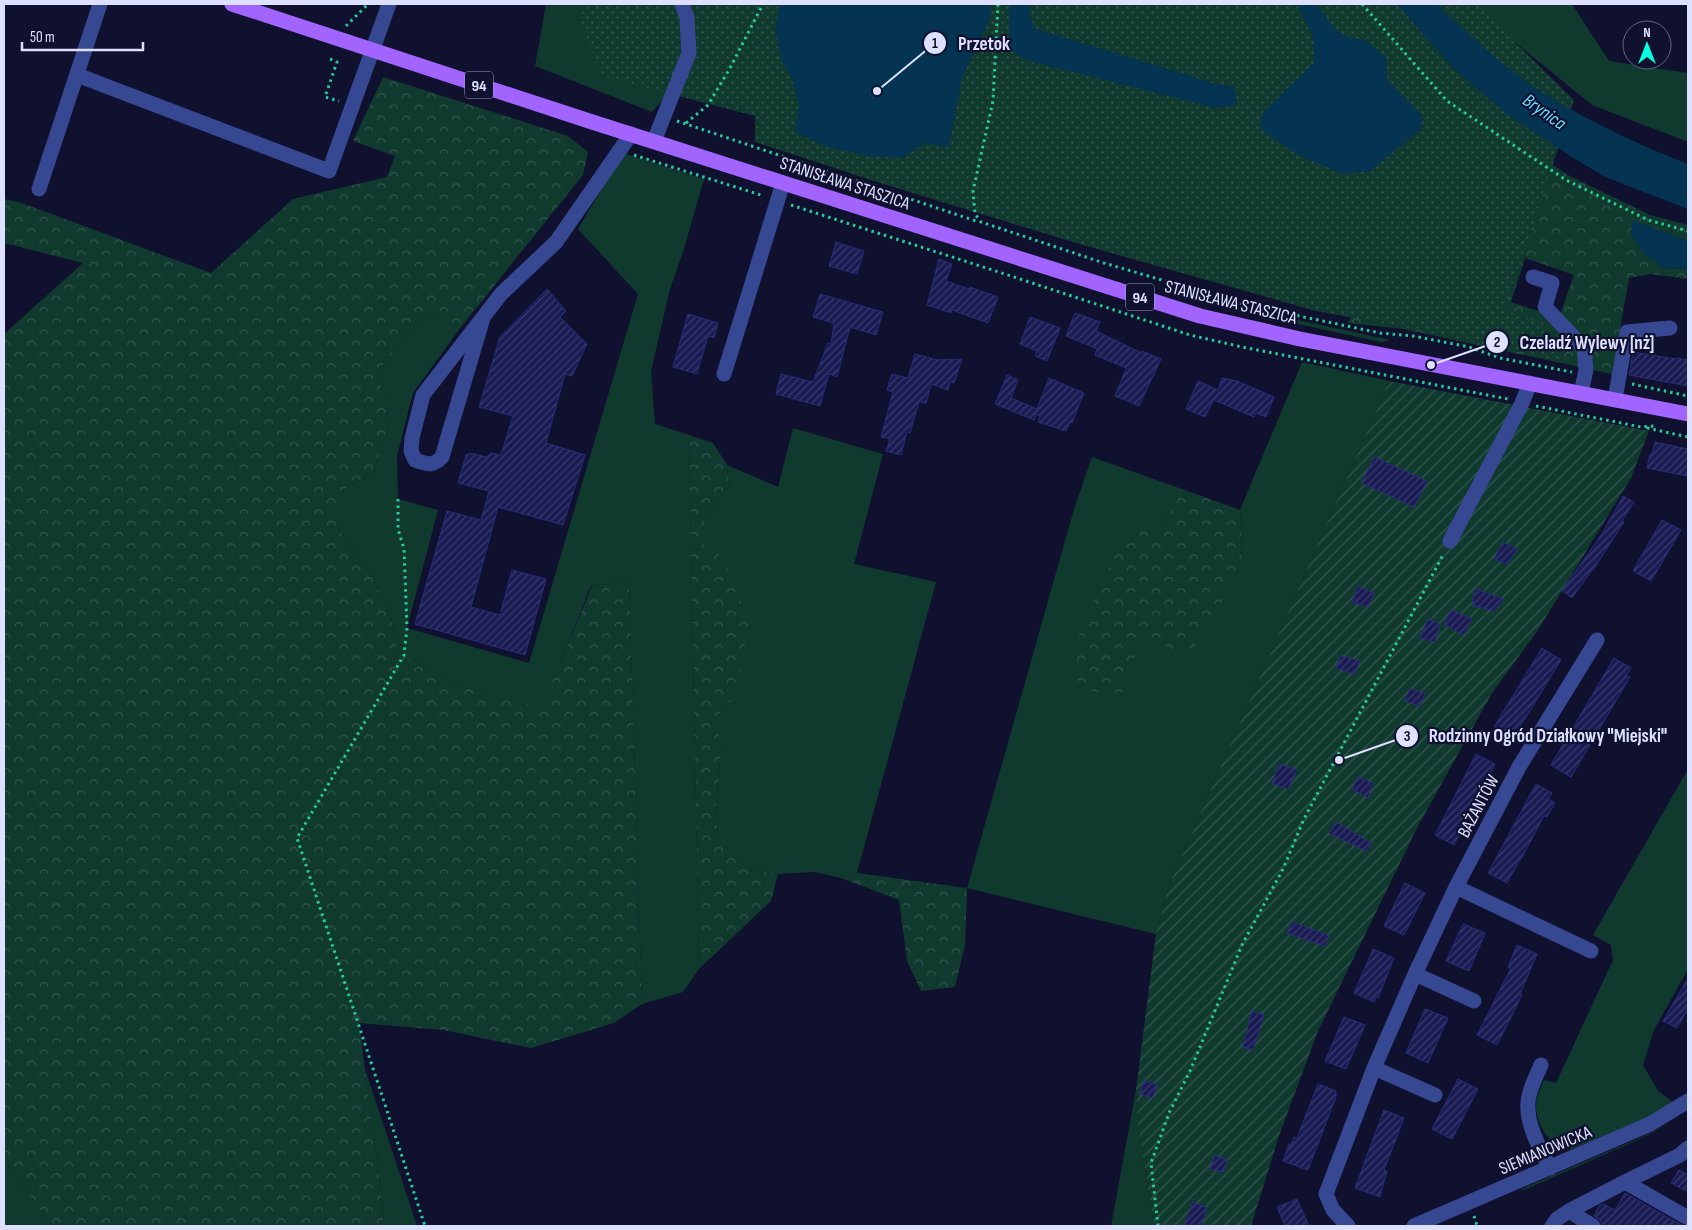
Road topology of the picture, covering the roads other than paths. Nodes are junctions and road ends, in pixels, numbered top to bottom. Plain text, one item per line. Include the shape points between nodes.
1 (100, 4) edge
2 (232, 4) edge
3 (389, 4) edge
4 (682, 4) edge
5 (372, 50) junction
6 (77, 75) junction
7 (631, 134) junction
8 (654, 141) junction
9 (783, 183) junction
10 (39, 189) dead end
11 (1533, 277) dead end
12 (482, 318) junction
13 (1670, 328) dead end
14 (724, 374) dead end
15 (1530, 383) junction
16 (1581, 393) junction
17 (1615, 399) junction
18 (1688, 414) edge
19 (1450, 541) road end
20 (1597, 640) dead end
21 (1456, 887) junction
22 (1591, 951) dead end
23 (1414, 974) junction
24 (1474, 1000) dead end
25 (1541, 1065) dead end
26 (1374, 1068) junction
27 (1435, 1095) dead end
28 (1687, 1105) edge
29 (1685, 1155) edge
30 (1550, 1168) junction
31 (1625, 1182) junction
32 (1569, 1211) junction
33 (1688, 1218) edge
34 (1348, 1226) edge
35 (1414, 1226) edge
36 (1552, 1226) edge
37 (1593, 1226) edge

1 - 6 street
2 - 5 main road, 94
3 - 5 street
4 - 8 street via 687,18 688,53
5 - 6 street via 329,170
5 - 7 main road, STANISŁAWA STASZICA / 94
6 - 10 street
7 - 8 main road, STANISŁAWA STASZICA / 94
7 - 12 street via 556,242 501,294
8 - 9 main road, STANISŁAWA STASZICA / 94
9 - 14 street
9 - 15 main road, STANISŁAWA STASZICA / 94 via 1200,316 1300,339
11 - 16 street via 1552,283 1545,307 1584,348 1585,375
12 - 12 street via 442,457 436,463 428,464 415,460 411,451 412,438 423,395
13 - 17 street via 1627,332
15 - 16 main road, STANISŁAWA STASZICA / 94
15 - 19 street
16 - 17 main road, STANISŁAWA STASZICA / 94
17 - 18 main road, STANISŁAWA STASZICA / 94
20 - 21 street, BAŻANTÓW via 1519,767
21 - 22 street
21 - 23 street, BAŻANTÓW
23 - 24 street
23 - 26 street, BAŻANTÓW
25 - 30 street via 1529,1095 1528,1112
26 - 27 street
26 - 34 street, BAŻANTÓW via 1326,1194 1333,1210
28 - 30 street, SIEMIANOWICKA
29 - 31 street
30 - 35 street, SIEMIANOWICKA
31 - 32 street
31 - 33 street
32 - 36 street via 1556,1219
32 - 37 street

